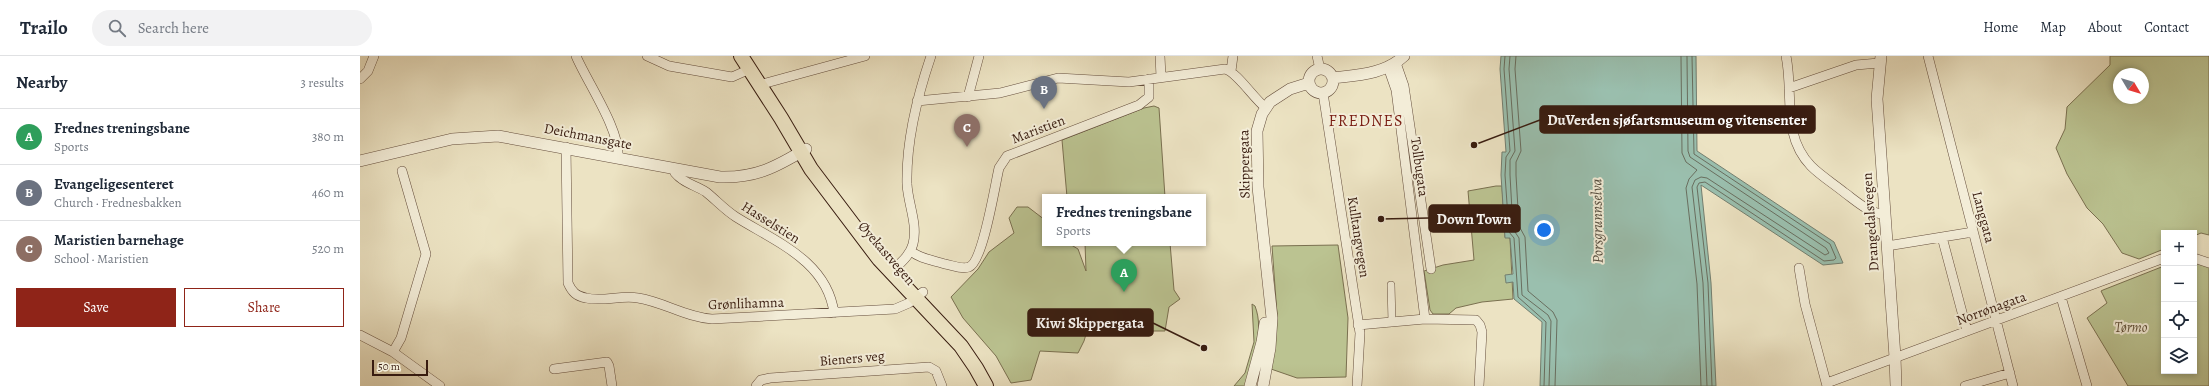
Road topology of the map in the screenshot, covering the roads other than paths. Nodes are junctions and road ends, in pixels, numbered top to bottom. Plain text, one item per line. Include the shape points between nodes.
1 (374, 56) edge
2 (576, 56) edge
3 (647, 56) edge
4 (741, 56) edge
5 (865, 56) edge
6 (931, 56) edge
7 (979, 56) edge
8 (1160, 56) edge
9 (1233, 56) edge
10 (1317, 56) edge
11 (1786, 56) edge
12 (1928, 56) edge
13 (1862, 59) edge
14 (1880, 60) edge
15 (1396, 62) edge
16 (1320, 68) junction
17 (750, 69) junction
18 (1230, 71) junction
19 (1161, 77) junction
20 (1333, 78) junction
21 (360, 79) edge
22 (1149, 79) junction
23 (766, 83) dead end
24 (1309, 83) junction
25 (1789, 88) junction
26 (1323, 93) junction
27 (968, 97) junction
28 (917, 101) junction
29 (1266, 108) junction
30 (566, 147) junction
31 (803, 150) junction
32 (618, 158) junction
33 (360, 161) edge
34 (676, 169) junction
35 (402, 171) dead end
36 (1884, 214) junction
37 (1974, 232) junction
38 (1942, 237) junction
39 (1887, 246) junction
40 (911, 250) junction
41 (2161, 259) edge
42 (2197, 259) edge
43 (2209, 263) edge
44 (1799, 268) dead end
45 (894, 269) junction
46 (1431, 269) dead end
47 (1266, 273) junction
48 (1391, 285) dead end
49 (919, 296) junction
50 (2061, 297) junction
51 (834, 313) junction
52 (1426, 319) junction
53 (1996, 320) junction
54 (1392, 322) junction
55 (1358, 324) junction
56 (1967, 331) junction
57 (360, 334) edge
58 (393, 352) junction
59 (1896, 357) junction
60 (554, 369) dead end
61 (2010, 373) junction
62 (1827, 385) edge
63 (440, 386) edge
64 (612, 386) edge
65 (756, 386) edge
66 (942, 386) edge
67 (986, 386) edge
68 (995, 386) edge
69 (1250, 386) edge
70 (1263, 386) edge
71 (1357, 386) edge
72 (1479, 386) edge
73 (1896, 386) edge
74 (1966, 386) edge
75 (2013, 386) edge
76 (2087, 386) edge

1 - 21 street via 368,71
2 - 32 street via 609,123 618,145
3 - 17 street via 669,66 732,77
4 - 17 main road, Øyekastvegen
5 - 23 street
6 - 28 street
7 - 27 street
8 - 19 street
9 - 18 street
10 - 16 street
11 - 25 street
12 - 37 street, Langgata
13 - 14 street
13 - 25 street
14 - 36 street, Drangedalsvegen via 1877,100
15 - 20 street
15 - 46 street via 1404,86
15 - 52 street, Tollbugata via 1396,90
16 - 20 street via 1329,71
16 - 24 street via 1310,75
17 - 31 main road, Øyekastvegen
18 - 19 street via 1213,70
18 - 29 street
19 - 22 street
20 - 26 street via 1332,86
22 - 27 street via 1129,82 1058,78 1017,89
22 - 40 street, Maristien via 1149,97 1139,105 1038,143 1004,159 999,168 982,246 976,262 971,266 965,268 918,257
24 - 26 street via 1316,92
24 - 29 street, Skippergata via 1282,93
25 - 36 street via 1794,141 1802,156 1812,167 1859,203 1878,214
26 - 55 street, Kulltangvegen
27 - 28 street
28 - 40 street via 910,136 908,168 908,194 915,234
29 - 47 street, Skippergata via 1259,120 1256,140
30 - 32 street, Deichmansgate
30 - 33 street, Deichmansgate via 512,137 481,136 452,139
30 - 51 street, Grønlihamna via 568,283 575,294 588,299 640,298 700,318
31 - 34 street, Deichmansgate via 755,175 720,177
31 - 45 main road, Øyekastvegen
32 - 34 street, Deichmansgate
34 - 51 street, Hasselstien via 675,173 679,178 699,188 736,217 792,251 811,266 832,298
35 - 58 street via 426,254 401,338
36 - 39 street, Drangedalsvegen
37 - 38 street
37 - 53 street, Langgata
38 - 39 street
38 - 56 street
39 - 59 street, Drangedalsvegen
40 - 45 street
41 - 50 street, Norrønagata
42 - 43 street
44 - 62 street via 1805,304
45 - 49 main road, Øyekastvegen
47 - 69 street, Skippergata via 1264,334
47 - 70 street, Skippergata via 1272,329
48 - 54 street
49 - 51 street, Grønlihamna via 895,309
49 - 67 main road, Øyekastvegen via 960,346
49 - 68 main road, Øyekastvegen via 961,334
50 - 53 street, Norrønagata
50 - 76 street
52 - 54 street
52 - 72 street via 1478,321 1482,332
53 - 56 street, Norrønagata
53 - 61 street, Langgata
54 - 55 street
55 - 71 street, Kulltangvegen
56 - 59 street, Norrønagata
57 - 58 street
58 - 63 street
59 - 62 street, Norrønagata
59 - 73 street, Drangedalsvegen
60 - 64 street via 607,362
61 - 74 street
61 - 75 street, Langgata
65 - 66 street, Bieners veg via 761,380 770,378 929,367 936,371

